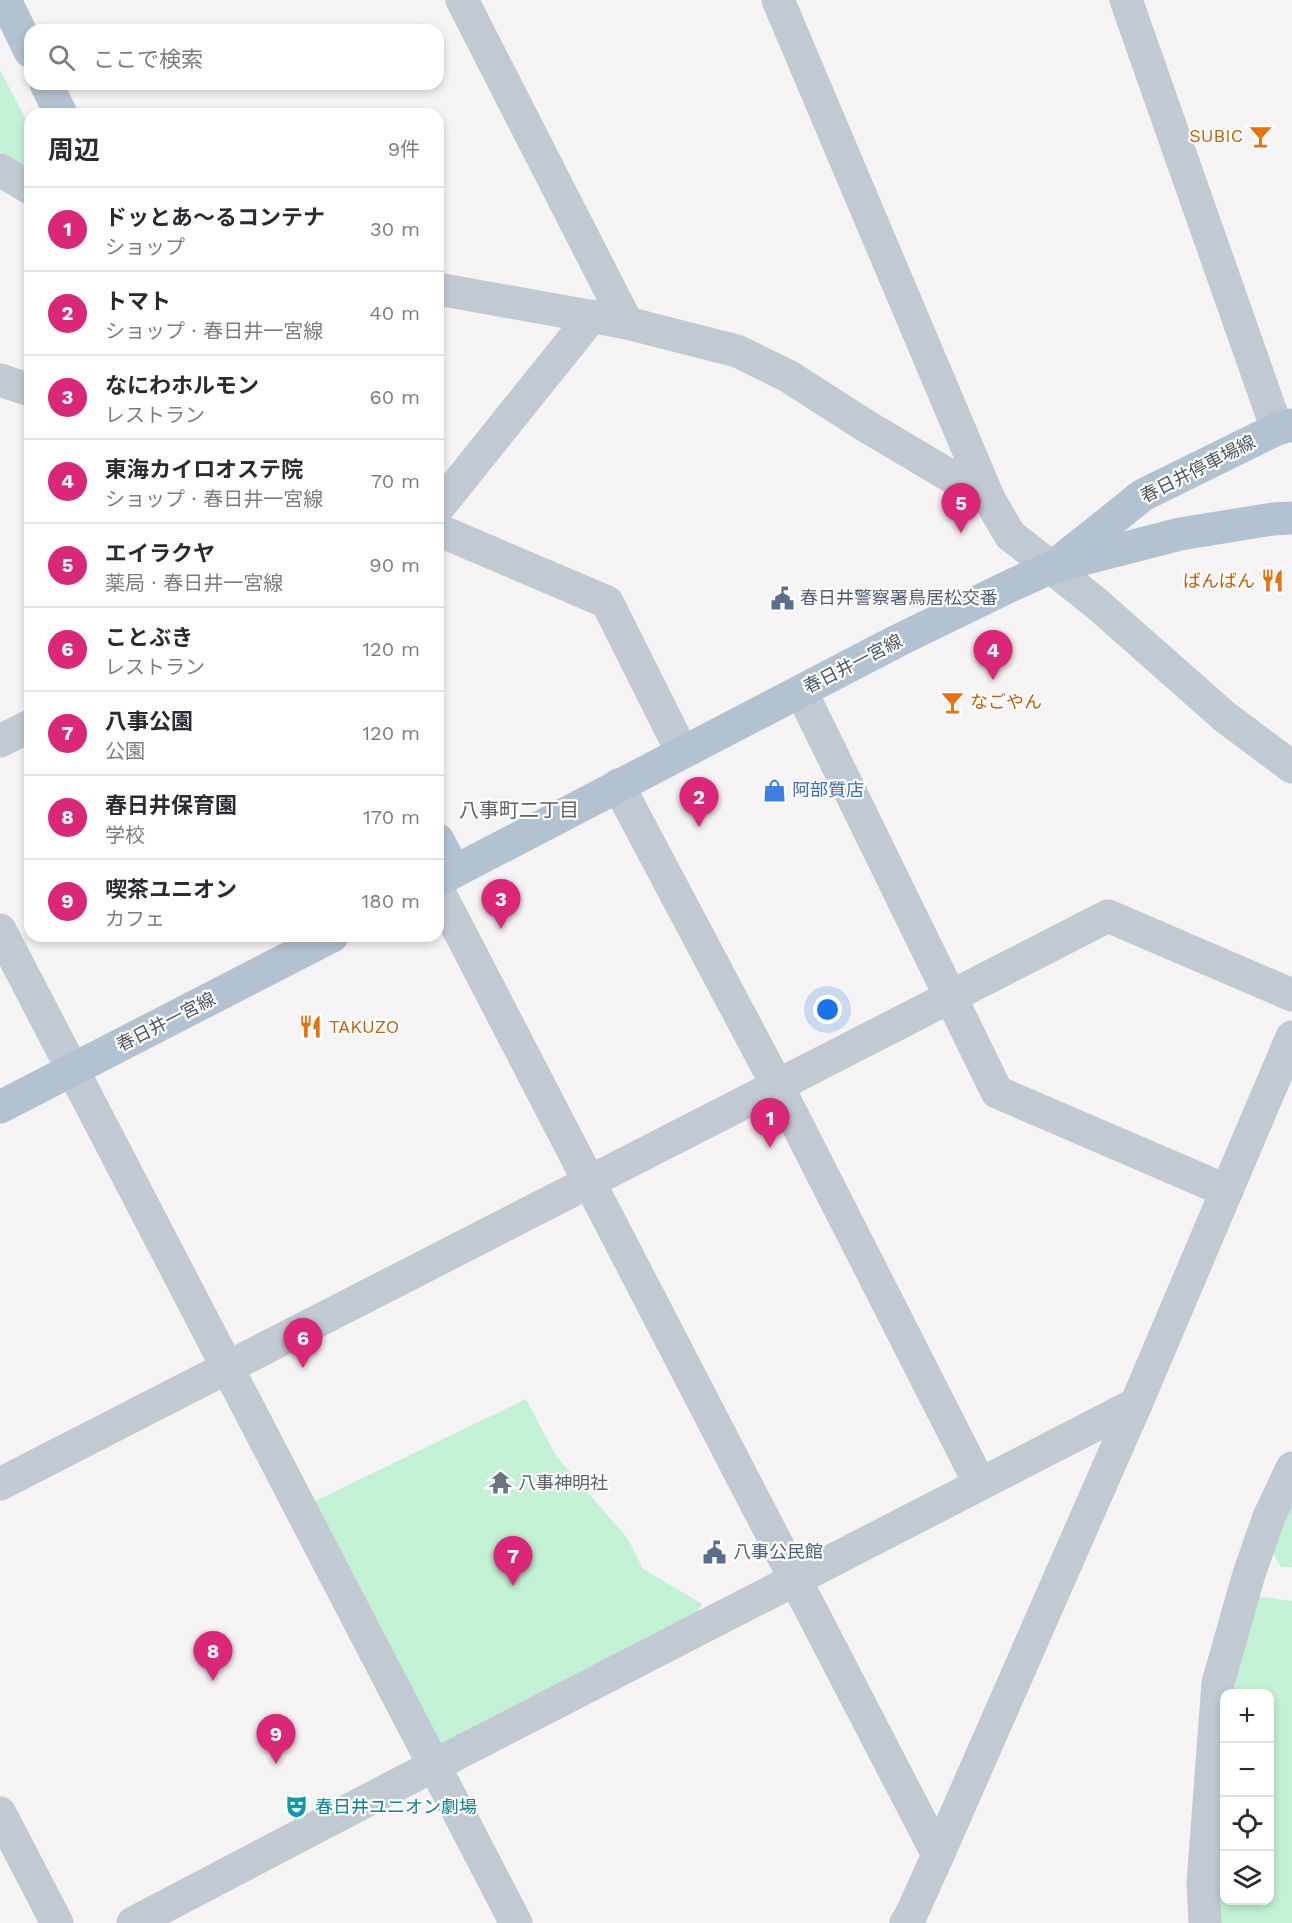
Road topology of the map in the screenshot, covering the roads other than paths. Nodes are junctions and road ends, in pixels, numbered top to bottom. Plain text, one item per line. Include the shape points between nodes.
1 (4, 0) edge
2 (462, 0) edge
3 (777, 0) edge
4 (1126, 0) edge
5 (24, 39) edge
6 (49, 90) edge
7 (59, 108) edge
8 (0, 170) edge
9 (24, 184) edge
10 (444, 291) edge
11 (592, 316) junction
12 (627, 323) junction
13 (0, 380) edge
14 (24, 388) edge
15 (1285, 427) edge
16 (989, 499) junction
17 (444, 501) edge
18 (1292, 518) edge
19 (444, 533) edge
20 (1052, 567) junction
21 (801, 691) junction
22 (24, 729) edge
23 (0, 741) edge
24 (682, 752) junction
25 (1292, 767) edge
26 (618, 785) junction
27 (444, 879) edge
28 (444, 882) edge
29 (0, 930) edge
30 (320, 942) edge
31 (1292, 995) edge
32 (951, 996) junction
33 (1292, 1038) edge
34 (72, 1070) junction
35 (777, 1085) junction
36 (0, 1107) edge
37 (590, 1181) junction
38 (1227, 1191) junction
39 (226, 1368) junction
40 (1136, 1404) junction
41 (1292, 1468) edge
42 (0, 1484) edge
43 (980, 1484) junction
44 (794, 1580) junction
45 (433, 1766) junction
46 (0, 1813) edge
47 (939, 1855) junction
48 (57, 1923) edge
49 (133, 1923) edge
50 (516, 1923) edge
51 (906, 1923) edge
52 (1204, 1923) edge

1 - 5 main road
2 - 12 street
3 - 16 street
4 - 15 street
6 - 7 main road
8 - 9 street
10 - 11 street
11 - 12 street
11 - 17 street
12 - 16 street via 737,351 788,376
13 - 14 street
15 - 20 main road, 春日井停車場線 via 1143,495
16 - 20 street via 1010,534
18 - 20 main road, 春日井一宮線 via 1180,534
19 - 24 street via 607,602
20 - 21 main road, 春日井一宮線
20 - 25 street via 1225,717
21 - 24 main road, 春日井一宮線
21 - 32 street
22 - 23 street
24 - 26 main road, 春日井一宮線
26 - 27 main road, 春日井一宮線
26 - 35 street
28 - 37 street
29 - 34 street
30 - 34 main road, 春日井一宮線
31 - 32 street via 1108,916
32 - 35 street
32 - 38 street via 997,1092
33 - 38 street
34 - 36 main road, 春日井一宮線
34 - 39 street
35 - 37 street
35 - 43 street
37 - 39 street
37 - 44 street
38 - 40 street
39 - 42 street
39 - 45 street
40 - 43 street
40 - 47 street
41 - 52 street via 1249,1574 1218,1683 1203,1883
43 - 44 street
44 - 45 street
44 - 47 street
45 - 49 street
45 - 50 street
46 - 48 street
47 - 51 street

